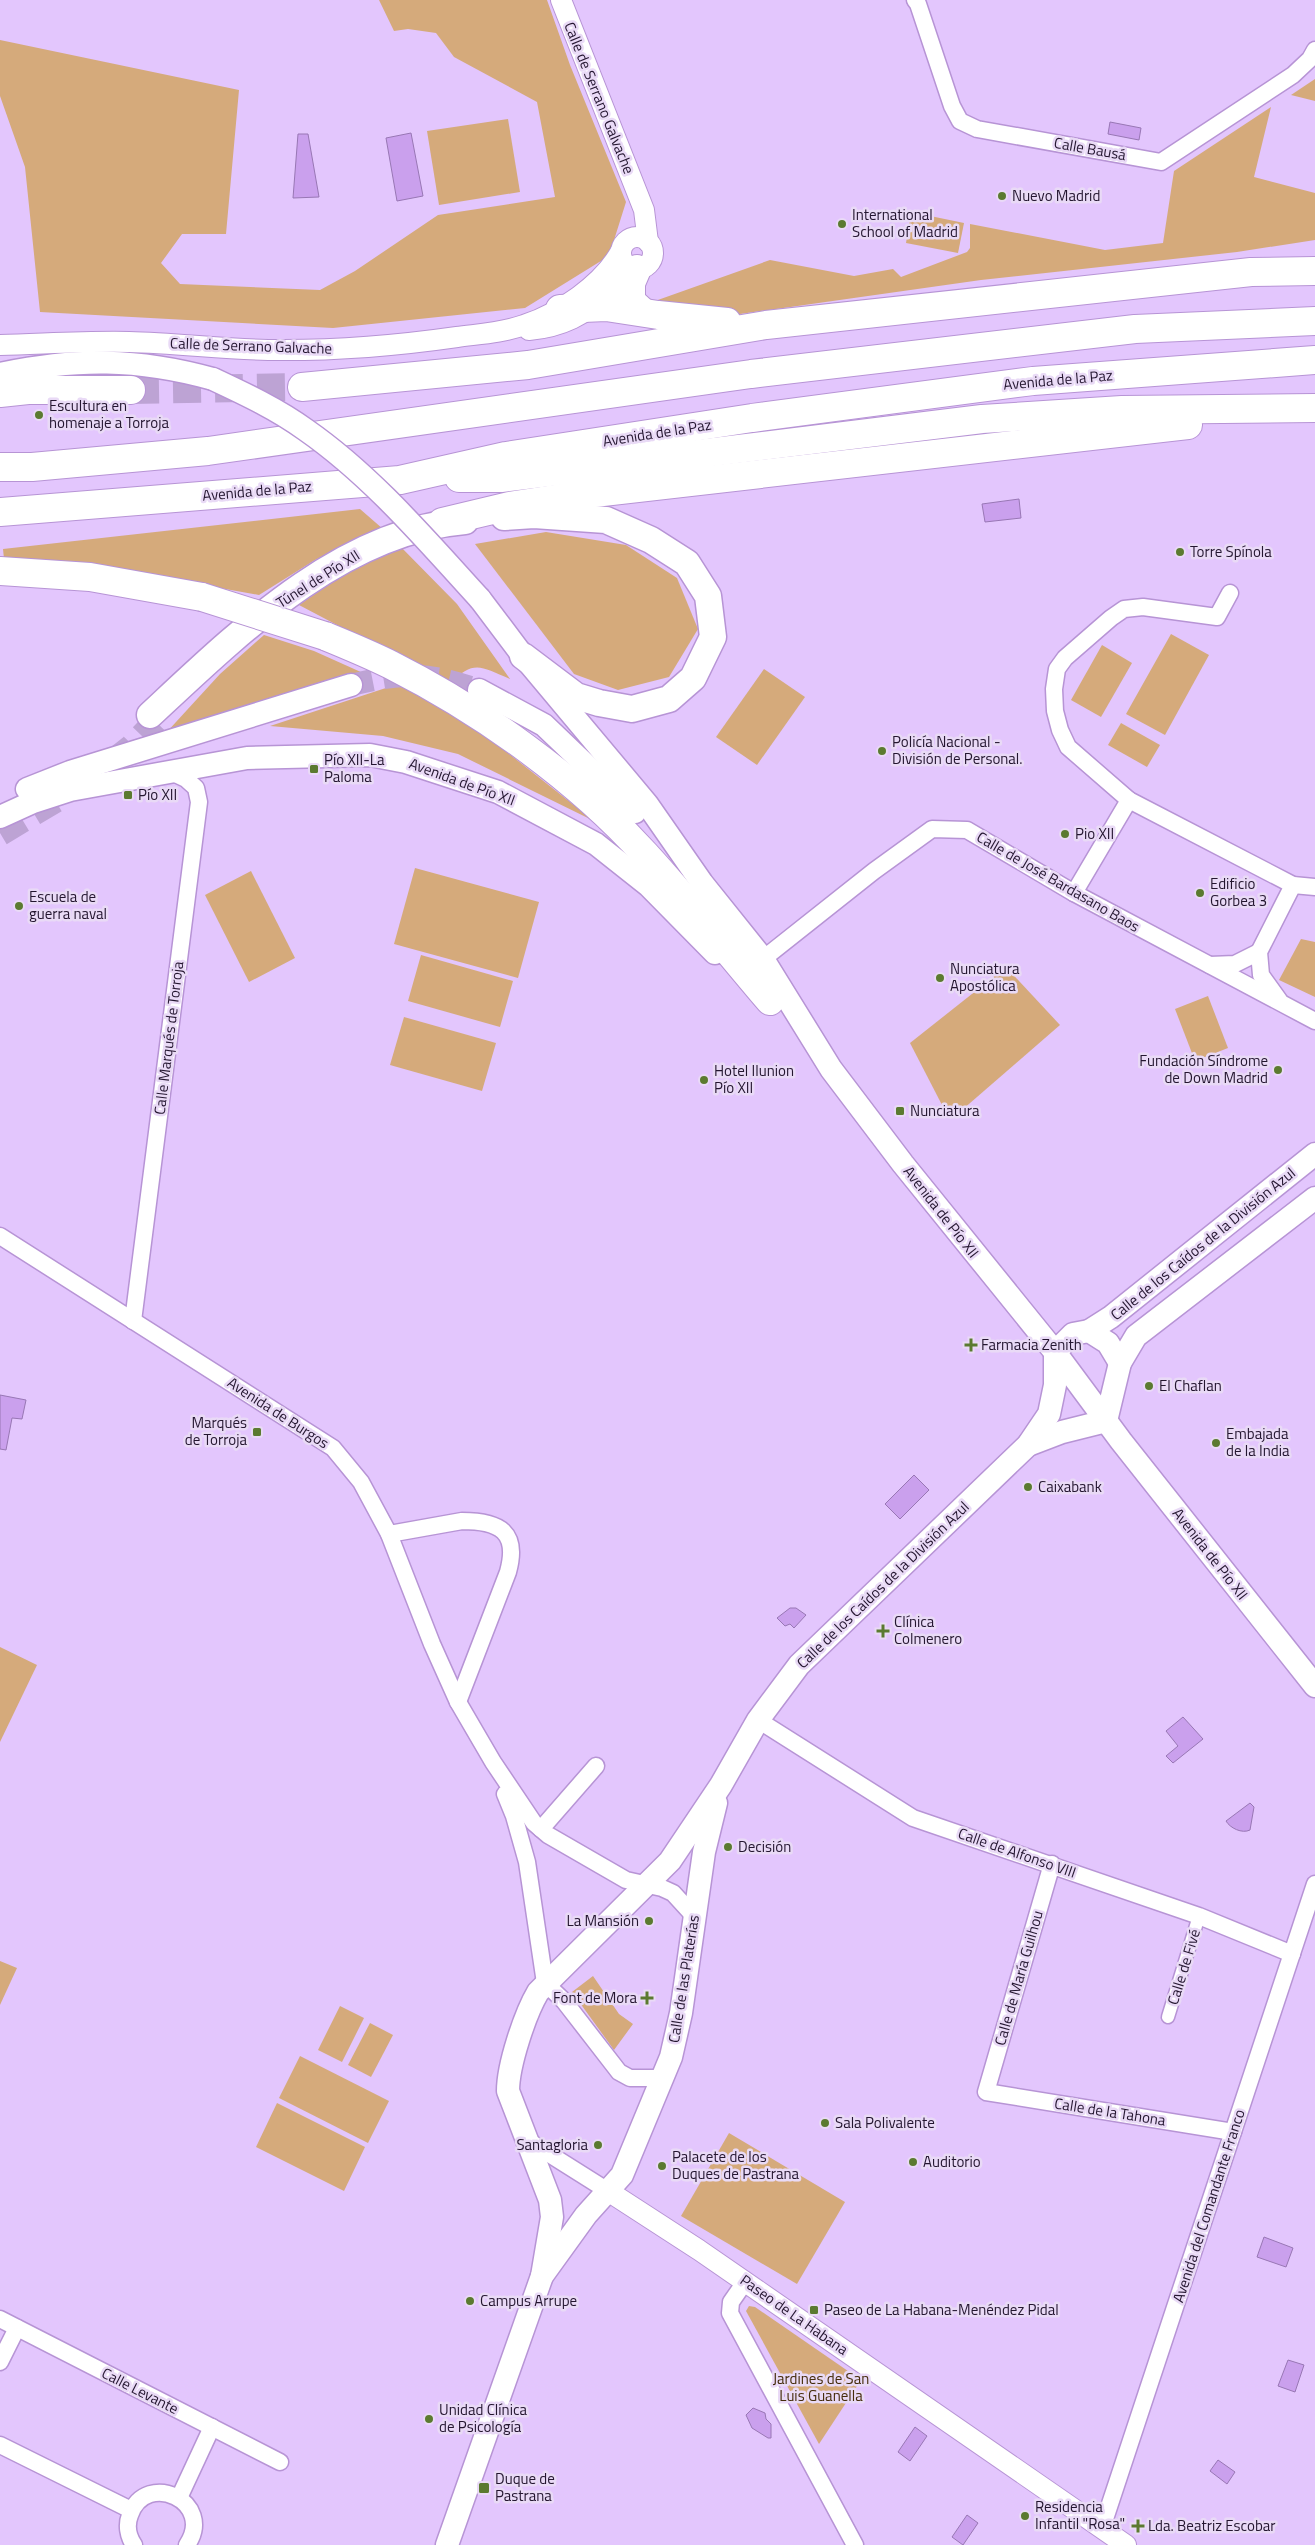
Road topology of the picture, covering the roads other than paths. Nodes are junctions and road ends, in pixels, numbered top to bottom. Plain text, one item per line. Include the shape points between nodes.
1 (560, 0) edge
2 (915, 0) edge
3 (1315, 50) edge
4 (634, 254) junction
5 (1315, 254) edge
6 (1315, 271) edge
7 (1251, 272) junction
8 (1315, 303) edge
9 (593, 306) junction
10 (560, 309) junction
11 (643, 312) junction
12 (1315, 321) edge
13 (766, 325) junction
14 (1135, 329) junction
15 (500, 331) junction
16 (0, 345) edge
17 (1315, 360) edge
18 (0, 374) edge
19 (302, 387) tunnel mouth
20 (70, 389) junction
21 (130, 390) tunnel mouth
22 (0, 392) edge
23 (0, 403) edge
24 (1315, 408) edge
25 (1315, 412) edge
26 (0, 466) edge
27 (400, 480) junction
28 (0, 512) edge
29 (442, 522) junction
30 (0, 571) edge
31 (1230, 593) dead end
32 (523, 656) junction
33 (351, 684) tunnel mouth
34 (479, 690) tunnel mouth
35 (153, 718) tunnel mouth
36 (170, 771) junction
37 (1129, 800) junction
38 (0, 802) edge
39 (0, 817) edge
40 (702, 883) junction
41 (1293, 885) junction
42 (1315, 887) edge
43 (1074, 893) junction
44 (1260, 952) junction
45 (763, 959) junction
46 (1208, 965) junction
47 (770, 1001) junction
48 (1282, 1004) junction
49 (1315, 1021) edge
50 (831, 1069) junction
51 (1315, 1154) edge
52 (1315, 1198) edge
53 (0, 1236) edge
54 (133, 1321) junction
55 (1090, 1331) junction
56 (1054, 1352) junction
57 (1120, 1363) junction
58 (1106, 1421) junction
59 (1056, 1423) junction
60 (389, 1534) junction
61 (1315, 1686) edge
62 (458, 1702) junction
63 (758, 1720) junction
64 (493, 1762) junction
65 (596, 1766) dead end
66 (721, 1785) junction
67 (541, 1829) junction
68 (1052, 1864) junction
69 (649, 1884) junction
70 (1315, 1884) edge
71 (1311, 1909) edge
72 (694, 1916) junction
73 (1199, 1916) junction
74 (1292, 1954) junction
75 (545, 1983) junction
76 (1168, 2017) dead end
77 (663, 2078) junction
78 (986, 2092) joint
79 (1233, 2132) junction
80 (527, 2140) junction
81 (608, 2191) junction
82 (542, 2276) junction
83 (745, 2282) junction
84 (0, 2320) edge
85 (17, 2328) junction
86 (0, 2362) edge
87 (212, 2427) junction
88 (0, 2445) edge
89 (280, 2462) dead end
90 (179, 2498) junction
91 (132, 2510) junction
92 (1102, 2528) junction
93 (193, 2543) edge
94 (134, 2545) edge
95 (447, 2545) edge
96 (855, 2545) edge
97 (1126, 2545) edge

1 - 4 street, Calle de Serrano Galvache via 644,210
2 - 3 street, Calle Bausá via 960,121 978,129 1160,162 1293,75
4 - 9 street, Calle de Serrano Galvache
4 - 10 street, Calle de Serrano Galvache via 611,266
4 - 11 highway via 631,300
5 - 7 highway
6 - 7 highway
7 - 13 highway
8 - 14 highway via 1264,307
9 - 10 highway
9 - 11 highway
9 - 15 street, Calle de Serrano Galvache via 559,326
10 - 15 street, Calle de Serrano Galvache via 531,323
11 - 13 highway
12 - 14 highway
13 - 19 highway via 528,365
14 - 26 highway via 751,374 208,451 32,467
15 - 16 street, Calle de Serrano Galvache via 395,346 338,349 268,350 129,342
17 - 27 highway, Avenida de la Paz via 1014,383 752,418 526,453
18 - 32 main road, Avenida de Pío XII, bridge via 38,366 116,362 173,368 213,379 275,410 335,453 394,506 480,599
20 - 21 highway
20 - 22 highway
20 - 23 main road
24 - 27 highway via 1122,410 982,419 501,478
25 - 29 highway via 594,493 509,506
27 - 28 highway, Avenida de la Paz
29 - 32 main road, Túnel de Pío XII via 534,515 606,520 652,540 687,563 708,596 713,637 693,678 668,699 632,710 576,696
29 - 35 main road, Túnel de Pío XII via 377,544 339,563 280,601 209,660
30 - 47 highway, bridge via 90,577 202,596 325,636 390,665 506,734 557,773 644,853
31 - 37 street via 1217,617 1143,607 1124,609 1065,658 1058,669 1054,711 1068,747
32 - 40 main road, Avenida de Pío XII via 647,804
33 - 38 main road via 70,772
34 - 40 main road, Avenida de Pío XII via 544,726 619,795
36 - 39 main road, Avenida de Pío XII via 70,790
36 - 47 main road, Avenida de Pío XII via 248,758 370,755 406,762 498,792 596,844 649,886 723,961
36 - 54 street, Calle Marqués de Torroja via 196,788 199,802
37 - 41 street
37 - 43 street
40 - 45 main road, Avenida de Pío XII
41 - 42 street
41 - 44 street
43 - 45 street, Calle de José Bardasano Baos via 967,830 932,829
43 - 46 street, Calle de José Bardasano Baos
44 - 46 street via 1234,964
44 - 48 street via 1261,975
45 - 50 main road, Avenida de Pío XII
46 - 48 street, Calle de José Bardasano Baos
47 - 50 main road, Avenida de Pío XII
48 - 49 street, Calle de José Bardasano Baos
50 - 56 main road, Avenida de Pío XII
51 - 55 main road, Calle de los Caídos de la División Azul via 1111,1318
52 - 57 main road, Calle de los Caídos de la División Azul via 1136,1336
53 - 54 street, Avenida de Burgos
54 - 60 street, Avenida de Burgos via 333,1448 361,1482
55 - 56 main road via 1073,1334
55 - 57 main road via 1108,1343
56 - 58 main road, Avenida de Pío XII
56 - 59 main road
57 - 58 main road
58 - 59 main road
58 - 61 main road, Avenida de Pío XII
59 - 63 main road, Calle de los Caídos de la División Azul via 1028,1445 799,1664
60 - 62 street, Avenida de Burgos
60 - 62 street via 462,1520 488,1522 505,1531 511,1541 512,1557 508,1572
62 - 64 street, Avenida de Burgos
63 - 66 main road, Calle de los Caídos de la División Azul
63 - 68 street, Calle de Alfonso VIII via 913,1818
64 - 67 street via 525,1811
64 - 75 street via 527,1862
65 - 67 street
66 - 69 main road, Calle de los Caídos de la División Azul via 670,1861
66 - 72 main road, Calle de las Platerías via 705,1845
67 - 69 street via 620,1876
68 - 73 street, Calle de Alfonso VIII
68 - 78 street, Calle de María Guilhou
69 - 72 street via 673,1893
69 - 75 main road, Calle de los Caídos de la División Azul
70 - 71 street, Avenida del Comandante Franco
71 - 74 street, Avenida del Comandante Franco
72 - 77 main road, Calle de las Platerías via 678,2034
73 - 74 street, Calle de Alfonso VIII
73 - 76 street, Calle de Fivé
74 - 79 street, Avenida del Comandante Franco
75 - 77 street via 564,2001 619,2072 630,2078
75 - 80 main road, Calle de los Caídos de la División Azul via 527,2017 508,2082 510,2100
77 - 81 main road, Calle de las Platerías via 622,2175
78 - 79 street, Calle de la Tahona
79 - 92 street, Avenida del Comandante Franco
80 - 81 street
80 - 82 main road, Calle de los Caídos de la División Azul via 548,2191 551,2208
81 - 82 main road, Calle de las Platerías via 586,2215
81 - 83 street, Paseo de La Habana
82 - 95 main road
83 - 92 street, Paseo de La Habana
83 - 96 street via 731,2302 730,2313
84 - 85 street, Calle Levante
85 - 86 street
85 - 87 street, Calle Levante
87 - 89 street, Calle Levante
87 - 90 street
88 - 91 street
90 - 91 street via 158,2492 138,2501
90 - 93 street via 191,2512
91 - 94 street via 128,2530
92 - 97 street, Paseo de La Habana

